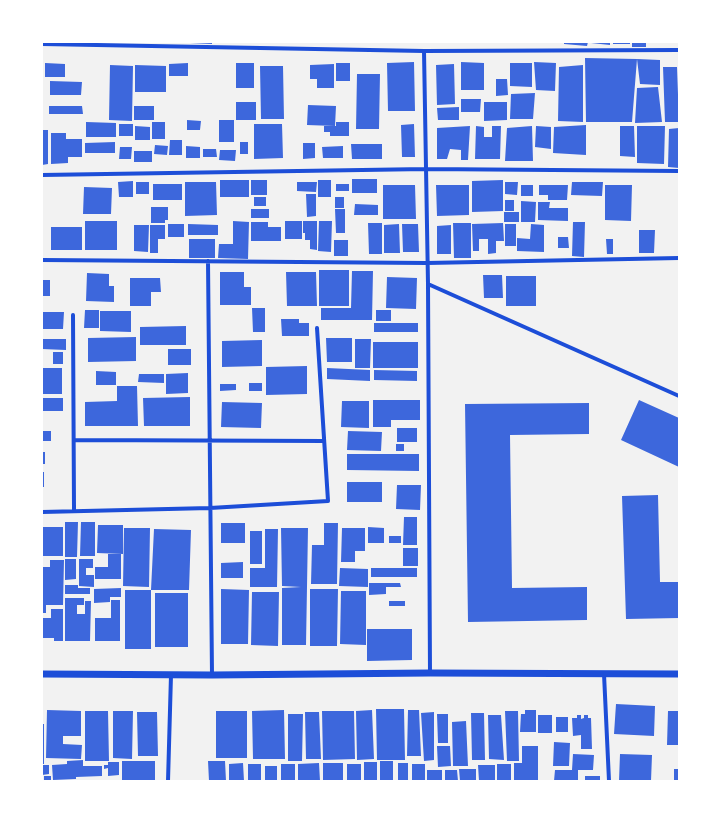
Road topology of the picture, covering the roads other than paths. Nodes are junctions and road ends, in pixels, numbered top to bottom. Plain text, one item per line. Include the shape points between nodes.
1 (42, 44) edge
2 (679, 50) edge
3 (424, 51) junction
4 (426, 169) junction
5 (679, 171) edge
6 (42, 175) edge
7 (679, 258) edge
8 (42, 260) edge
9 (208, 261) junction
10 (428, 263) junction
11 (428, 284) junction
12 (74, 315) dead end
13 (317, 328) dead end
14 (679, 396) edge
15 (74, 440) junction
16 (210, 440) junction
17 (324, 441) junction
18 (210, 508) junction
19 (74, 510) junction
20 (42, 512) edge
21 (430, 673) junction
22 (42, 674) edge
23 (604, 674) junction
24 (679, 674) edge
25 (171, 675) junction
26 (212, 675) junction
27 (168, 781) edge
28 (609, 781) edge

1 - 3 street
2 - 3 street
3 - 4 street
4 - 5 street
4 - 6 street
4 - 10 street
7 - 10 street
8 - 9 street
9 - 10 street
9 - 16 street
10 - 11 street
11 - 14 street
11 - 21 street
12 - 15 street
13 - 17 street
15 - 16 street
15 - 19 street
16 - 17 street
16 - 18 street
17 - 18 street via 328,501
18 - 19 street
18 - 26 street
19 - 20 street
21 - 23 street
21 - 26 street
22 - 25 street
23 - 24 street
23 - 28 street
25 - 26 street
25 - 27 street

